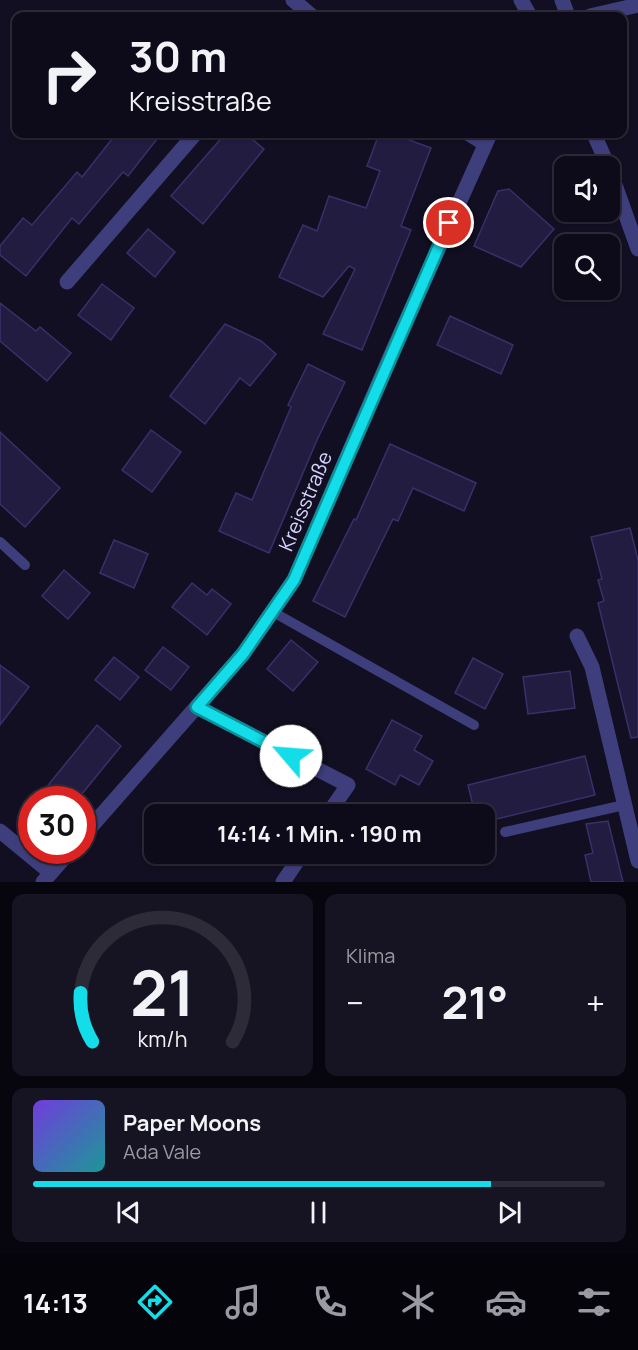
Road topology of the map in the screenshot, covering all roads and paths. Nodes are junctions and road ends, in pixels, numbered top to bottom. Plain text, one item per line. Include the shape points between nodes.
1 (638, 5) edge
2 (607, 12) edge
3 (192, 138) edge
4 (596, 138) edge
5 (488, 139) edge
6 (604, 156) edge
7 (620, 198) edge
8 (638, 249) edge
9 (67, 282) dead end
10 (0, 542) edge
11 (25, 565) dead end
12 (273, 612) junction
13 (577, 636) dead end
14 (197, 707) junction
15 (474, 725) dead end
16 (335, 804) edge
17 (624, 805) junction
18 (96, 821) edge
19 (0, 831) edge
20 (505, 832) dead end
21 (638, 861) edge
22 (59, 864) edge
23 (295, 864) edge
24 (47, 878) edge
25 (283, 882) edge

1 - 2 street
3 - 9 street
4 - 6 street
5 - 12 street, Kreisstraße via 294,580
7 - 8 street
10 - 11 lane
12 - 14 street, Kreisstraße
12 - 15 lane
13 - 17 street via 592,667
14 - 16 street via 348,785
14 - 18 street, Kreisstraße
17 - 20 lane
17 - 21 street
19 - 24 street
22 - 24 street
23 - 25 street

